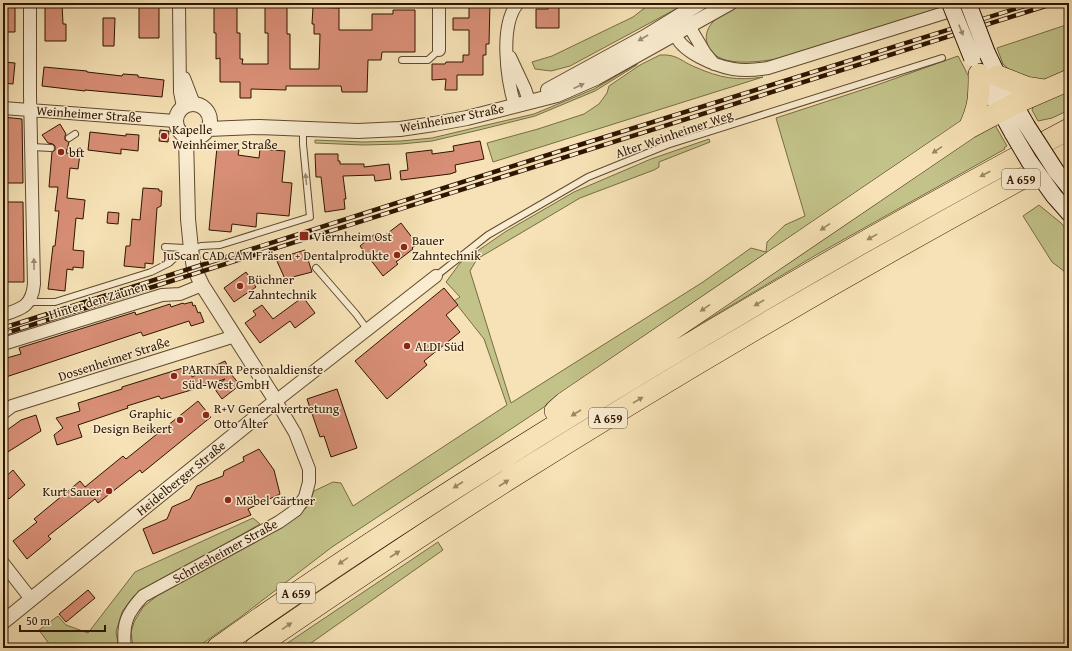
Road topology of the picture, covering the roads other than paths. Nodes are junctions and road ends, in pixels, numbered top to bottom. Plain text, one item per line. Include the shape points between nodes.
1 (30, 3) edge
2 (179, 3) edge
3 (439, 3) edge
4 (518, 3) edge
5 (700, 3) edge
6 (730, 3) edge
7 (950, 3) edge
8 (968, 3) edge
9 (975, 3) edge
10 (676, 18) junction
11 (689, 26) junction
12 (675, 34) junction
13 (439, 50) joint
14 (507, 51) junction
15 (942, 58) dead end
16 (402, 60) dead end
17 (714, 64) junction
18 (984, 65) junction
19 (1069, 80) edge
20 (1045, 90) junction
21 (529, 101) junction
22 (189, 106) junction
23 (515, 106) junction
24 (3, 108) edge
25 (1007, 108) junction
26 (31, 109) junction
27 (176, 121) junction
28 (969, 128) junction
29 (1069, 129) edge
30 (303, 130) junction
31 (1020, 130) junction
32 (200, 131) junction
33 (75, 134) dead end
34 (68, 138) dead end
35 (32, 147) junction
36 (51, 148) dead end
37 (1069, 153) edge
38 (1069, 187) edge
39 (1069, 214) edge
40 (165, 247) dead end
41 (191, 249) junction
42 (316, 268) dead end
43 (436, 276) joint
44 (202, 285) junction
45 (29, 302) junction
46 (3, 315) edge
47 (367, 329) junction
48 (235, 336) junction
49 (3, 344) edge
50 (276, 401) junction
51 (3, 413) edge
52 (491, 464) junction
53 (3, 563) edge
54 (31, 599) junction
55 (3, 622) edge
56 (125, 648) edge
57 (217, 648) edge
58 (255, 648) edge

1 - 26 street
2 - 22 street via 180,63
3 - 13 street
4 - 14 street via 509,22
5 - 10 street, Weinheimer Straße
6 - 11 street, Weinheimer Straße
7 -> 18 main road, bridge
8 - 18 main road, bridge
9 - 17 street via 768,68 745,70
10 - 11 street
10 - 12 street
10 -> 21 street, Weinheimer Straße
11 - 12 street, Weinheimer Straße
11 - 17 street
12 - 17 street via 694,55
21 -> 12 street, Weinheimer Straße via 570,90
13 - 16 lane via 428,60
14 - 21 street
14 - 23 street via 509,81
15 - 43 lane, Alter Weinheimer Weg via 667,145 588,177 488,235
18 - 20 highway via 1026,86
18 - 25 main road
18 - 28 highway via 976,113
19 - 20 highway
20 - 25 highway
21 - 23 street, Weinheimer Straße
22 - 27 street via 178,113
22 - 32 street via 204,109
23 - 30 street, Weinheimer Straße via 467,118 400,129
24 - 26 street, Weinheimer Straße
25 - 28 highway
25 - 31 main road
26 - 27 street, Weinheimer Straße
26 - 35 street
27 - 32 street via 178,131
28 -> 52 highway via 564,403
29 -> 52 highway, A 659 via 845,252
30 - 32 street, Weinheimer Straße via 259,127
41 -> 30 lane via 220,245 310,218
31 - 38 main road, bridge
31 - 39 main road, bridge via 1033,166
32 - 41 street, Schriesheimer Straße via 188,188
33 - 34 lane
35 - 36 lane
45 -> 35 street via 34,284
58 -> 37 highway, A 659 via 357,578 620,411 855,271
40 - 41 lane
41 - 44 street, Schriesheimer Straße via 194,268
41 - 45 lane via 181,252 169,263 151,272 55,302
42 - 47 lane
43 - 47 street, Heidelberger Straße
44 - 48 street, Schriesheimer Straße
44 - 49 street, Hinter den Zäunen via 180,294 162,295
45 - 46 street via 18,310
47 - 50 street, Heidelberger Straße
48 - 50 street, Schriesheimer Straße
48 - 51 street, Dossenheimer Straße via 12,406
50 - 54 street, Heidelberger Straße
50 - 56 street, Schriesheimer Straße via 295,432 309,469 305,497 296,510 279,522 143,596 132,608 126,623
52 -> 57 highway, A 659 via 375,539
53 - 54 street
54 - 55 street, Heidelberger Straße

